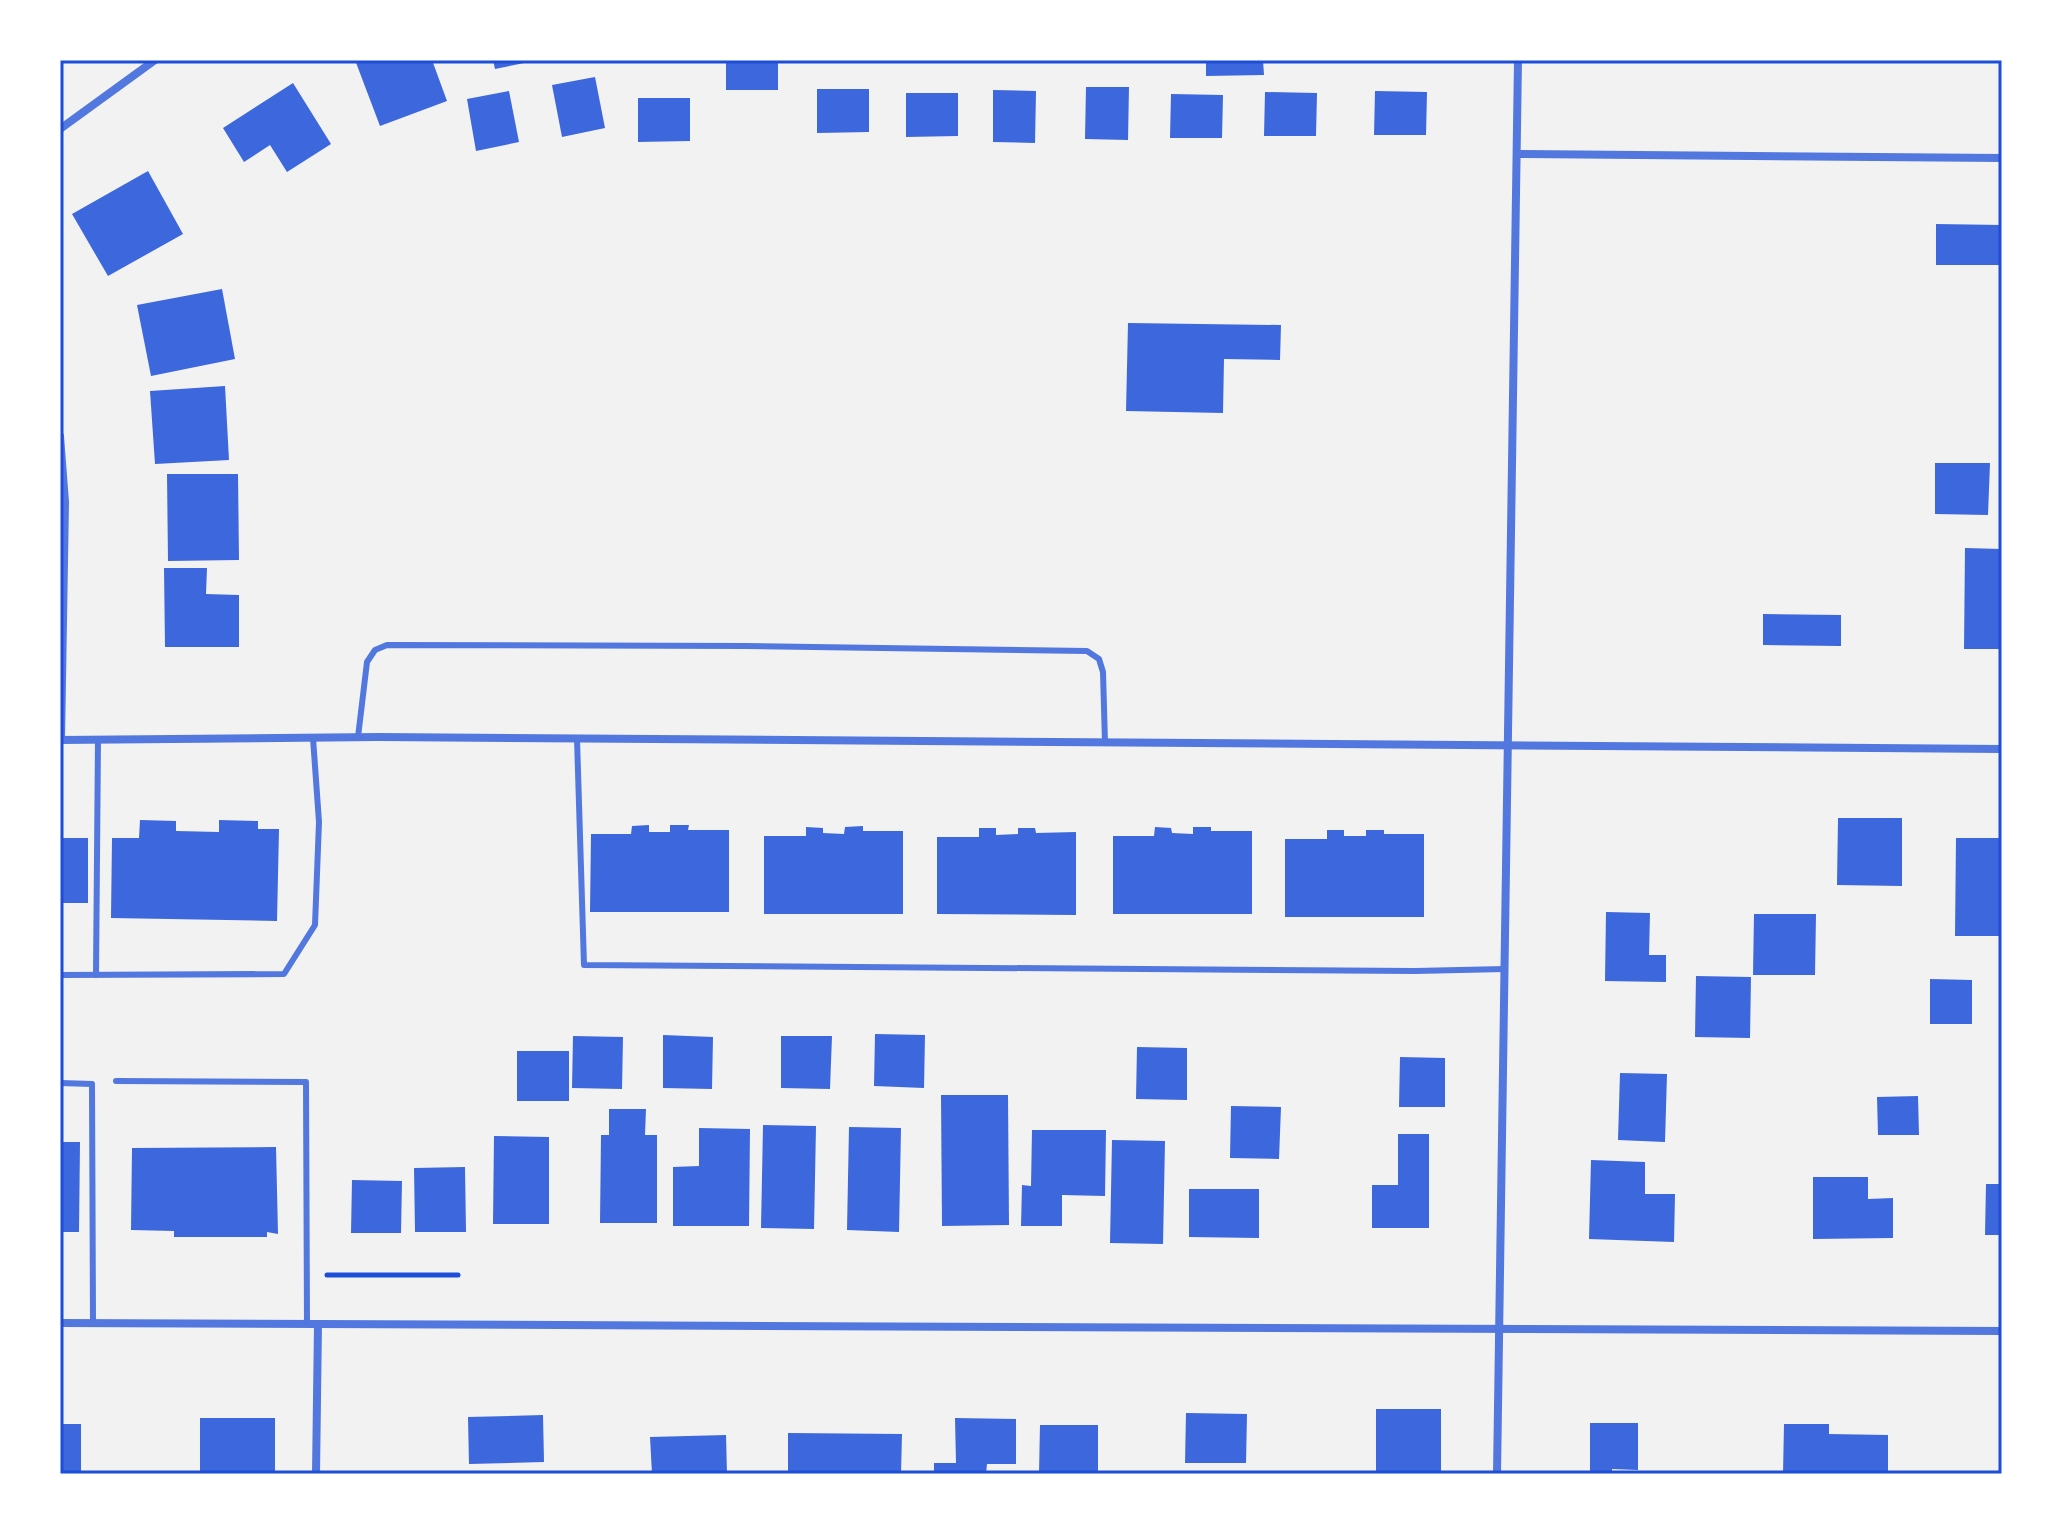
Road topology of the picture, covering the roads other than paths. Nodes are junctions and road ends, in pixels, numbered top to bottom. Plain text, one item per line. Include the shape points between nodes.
1 (155, 60) edge
2 (1518, 60) edge
3 (60, 129) edge
4 (1517, 154) junction
5 (2002, 158) edge
6 (60, 436) edge
7 (62, 502) edge
8 (358, 737) junction
9 (313, 738) junction
10 (98, 739) junction
11 (577, 739) junction
12 (60, 740) edge
13 (1105, 743) junction
14 (1508, 746) junction
15 (2002, 749) edge
16 (1505, 969) junction
17 (60, 975) edge
18 (96, 975) junction
19 (116, 1081) dead end
20 (60, 1083) edge
21 (60, 1323) edge
22 (93, 1323) junction
23 (307, 1324) junction
24 (318, 1324) junction
25 (1499, 1329) junction
26 (2002, 1331) edge
27 (316, 1474) edge
28 (1497, 1474) edge

1 - 3 street
2 - 4 street
4 - 5 street
4 - 14 street
6 - 7 street
7 - 12 street
8 - 9 street
8 - 11 street
8 - 13 lane via 367,662 387,645 745,646 1087,651 1099,659 1103,672
9 - 10 street
9 - 18 lane via 319,822 315,925 284,974
10 - 12 street
10 - 18 lane
11 - 13 street
11 - 16 lane via 584,965
13 - 14 street
14 - 15 street
14 - 16 street
16 - 25 street
17 - 18 lane
19 - 23 lane via 306,1082
20 - 22 lane via 92,1084
21 - 22 street
22 - 23 street
23 - 24 street
24 - 25 street
24 - 27 street
25 - 26 street
25 - 28 street

